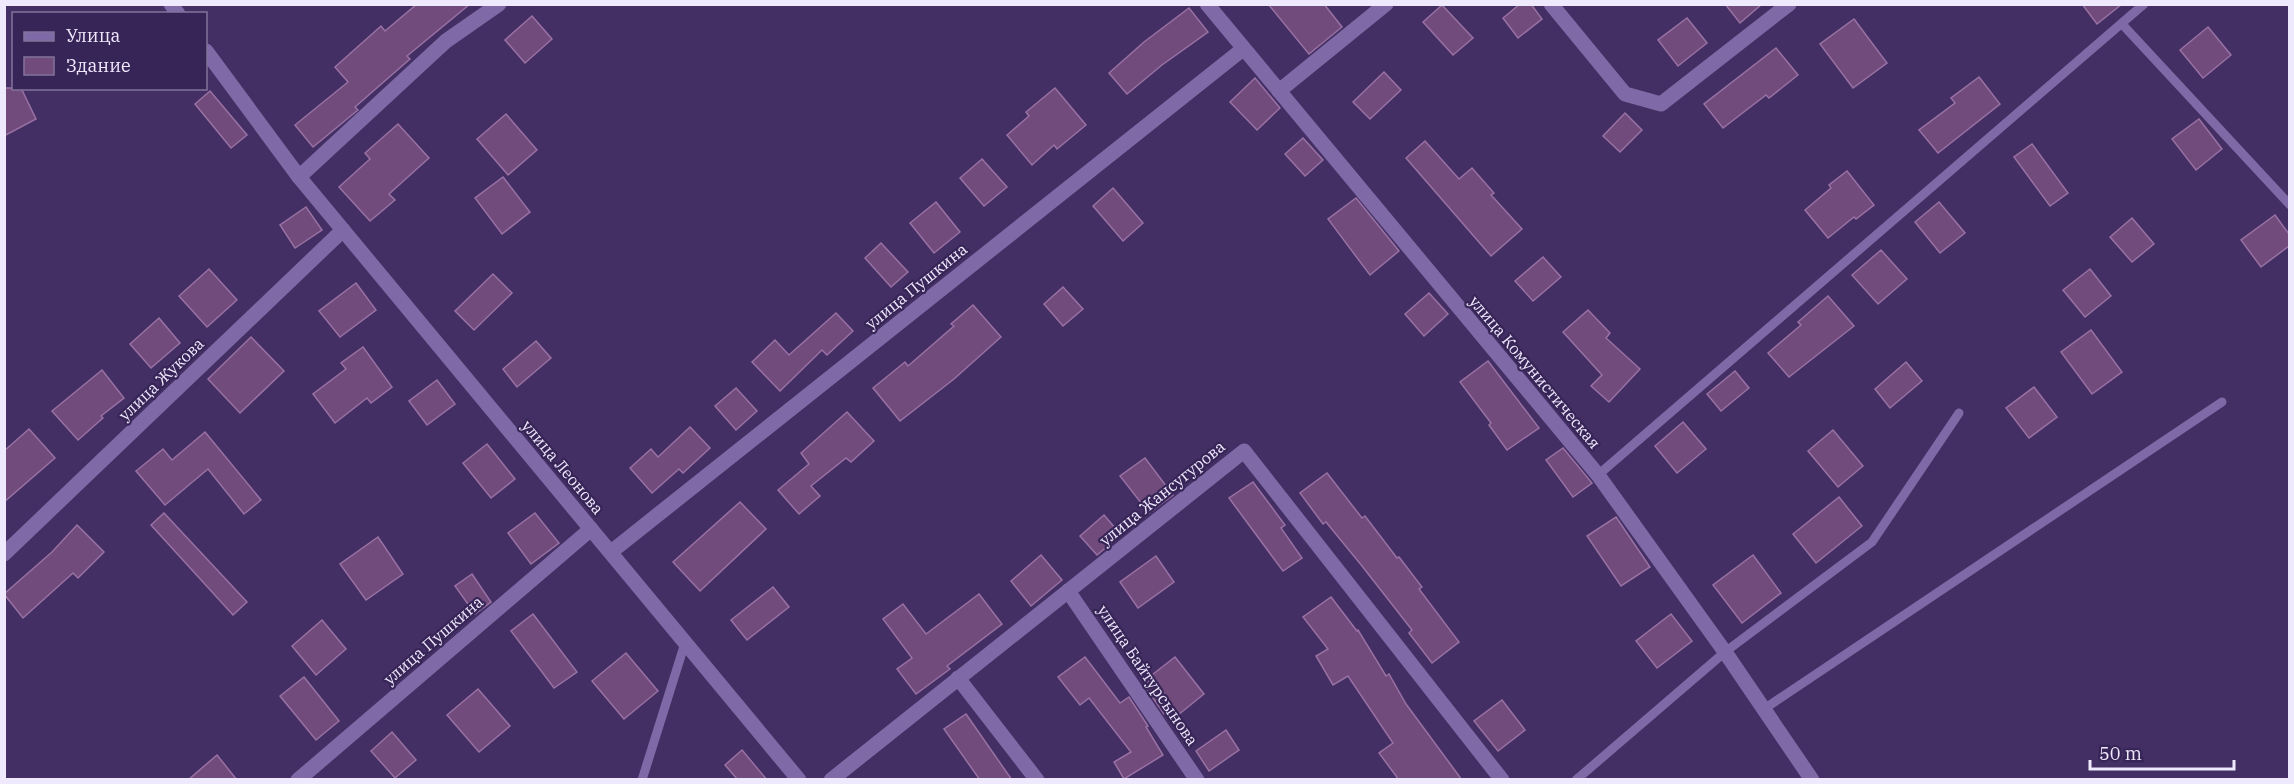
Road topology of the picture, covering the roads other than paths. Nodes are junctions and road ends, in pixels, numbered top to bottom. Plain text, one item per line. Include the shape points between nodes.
1 (499, 4) edge
2 (1207, 4) edge
3 (1386, 4) edge
4 (1551, 4) edge
5 (1789, 4) edge
6 (2144, 4) edge
7 (2122, 24) junction
8 (1244, 49) junction
9 (207, 52) edge
10 (1279, 91) junction
11 (299, 177) junction
12 (2289, 205) edge
13 (343, 230) junction
14 (2222, 402) dead end
15 (1959, 413) dead end
16 (1598, 475) junction
17 (591, 529) junction
18 (611, 552) junction
19 (4, 554) edge
20 (1068, 591) junction
21 (685, 643) junction
22 (1725, 652) junction
23 (958, 678) junction
24 (1764, 709) junction
25 (298, 780) edge
26 (642, 780) edge
27 (799, 780) edge
28 (831, 780) edge
29 (1037, 780) edge
30 (1197, 780) edge
31 (1502, 780) edge
32 (1576, 780) edge
33 (1812, 780) edge

1 - 11 street via 446,41
2 - 8 street, улица Комунистическая
3 - 10 street
4 - 5 street via 1625,94 1661,104
6 - 7 lane
7 - 12 lane
7 - 16 lane
8 - 10 street, улица Комунистическая
8 - 18 street, улица Пушкина
9 - 11 street, улица Леонова
10 - 16 street, улица Комунистическая
11 - 13 street, улица Леонова
13 - 17 street, улица Леонова
13 - 19 street, улица Жукова
14 - 24 lane
15 - 22 lane via 1872,542
16 - 22 street, улица Комунистическая
17 - 18 street, улица Леонова
17 - 25 street, улица Пушкина
18 - 21 street, улица Леонова
20 - 23 street, улица Жансугурова
20 - 30 street, улица Байтурсынова
20 - 31 street, улица Жансугурова via 1244,451
21 - 26 lane
21 - 27 street, улица Леонова
22 - 24 street, улица Комунистическая
22 - 32 lane
23 - 28 street, улица Жансугурова
23 - 29 street
24 - 33 street, улица Комунистическая

